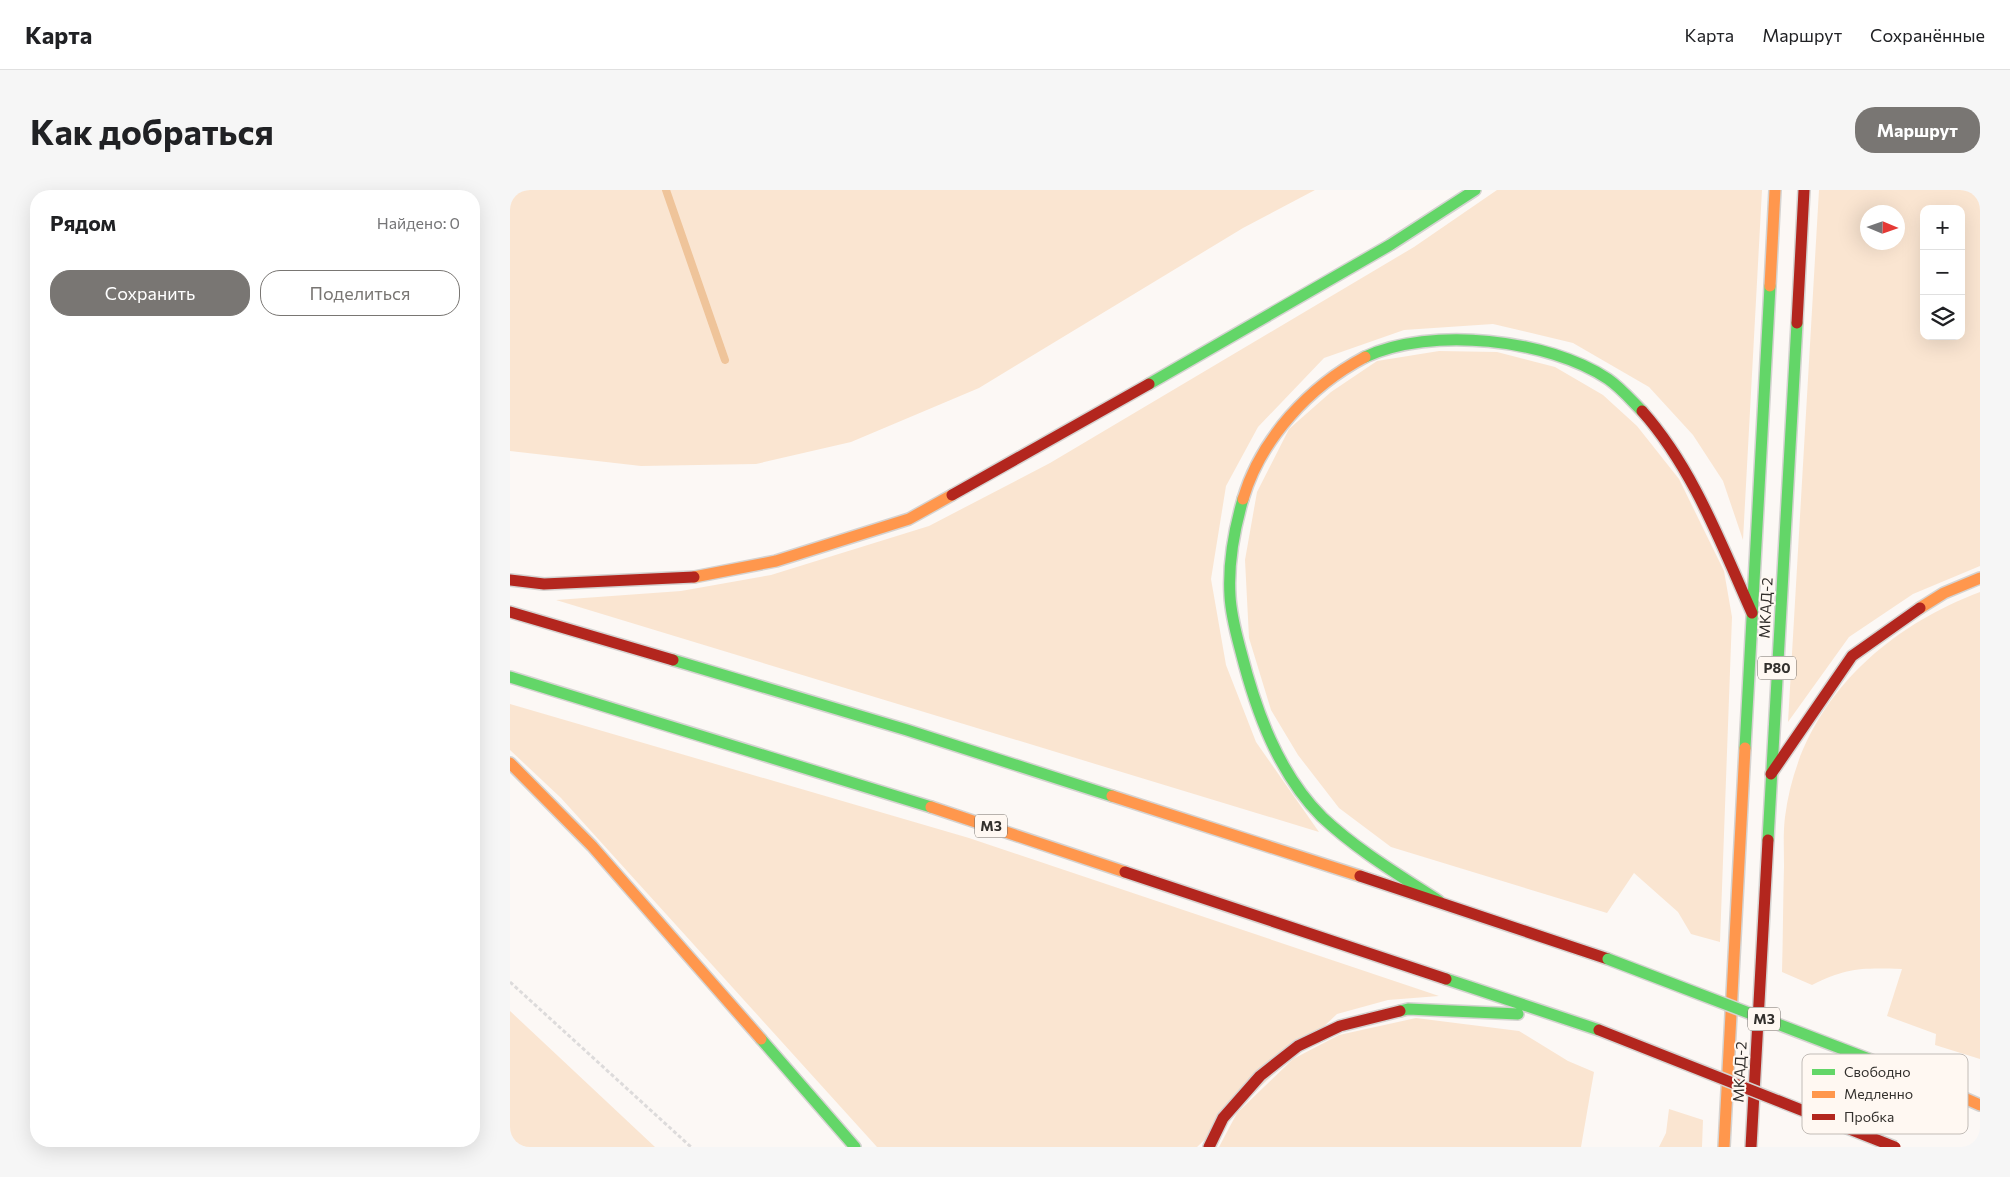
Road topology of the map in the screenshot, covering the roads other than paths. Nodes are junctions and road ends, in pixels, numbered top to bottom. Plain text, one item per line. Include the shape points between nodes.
1 (1475, 190) edge
2 (1775, 190) edge
3 (1804, 190) edge
4 (1980, 578) edge
5 (510, 580) edge
6 (510, 612) edge
7 (1752, 613) junction
8 (510, 677) edge
9 (510, 763) edge
10 (1771, 774) junction
11 (1439, 900) junction
12 (1558, 1017) junction
13 (1854, 1054) edge
14 (1968, 1087) edge
15 (1971, 1087) dead end
16 (1968, 1100) edge
17 (1980, 1105) edge
18 (1802, 1110) edge
19 (1862, 1134) edge
20 (855, 1147) edge
21 (1209, 1147) edge
22 (1724, 1147) edge
23 (1751, 1147) edge
24 (1895, 1147) edge

1 - 5 highway via 1390,245 1184,365 909,519 776,560 683,579 544,584
2 - 7 highway, Р80
3 - 10 highway, МКАД-2 / Р80
4 - 10 highway via 1944,593 1852,656
6 - 11 highway, М3 via 907,730
7 - 11 highway via 1690,476 1620,388 1582,365 1543,351 1489,341 1430,340 1383,349 1333,374 1302,403 1259,458 1240,508 1231,561 1231,613 1243,662 1270,743 1292,781 1312,808 1344,838
7 - 22 highway, Р80
8 - 12 highway, М3 via 887,792
9 - 20 highway via 592,846
10 - 23 highway, МКАД-2 / Р80
11 - 13 highway, М3, bridge via 1608,959
12 - 18 highway, М3, bridge
12 - 21 highway via 1408,1010 1340,1026 1298,1046 1260,1076 1223,1118
14 - 15 highway
16 - 17 highway, М3
19 - 24 highway, М3, bridge

